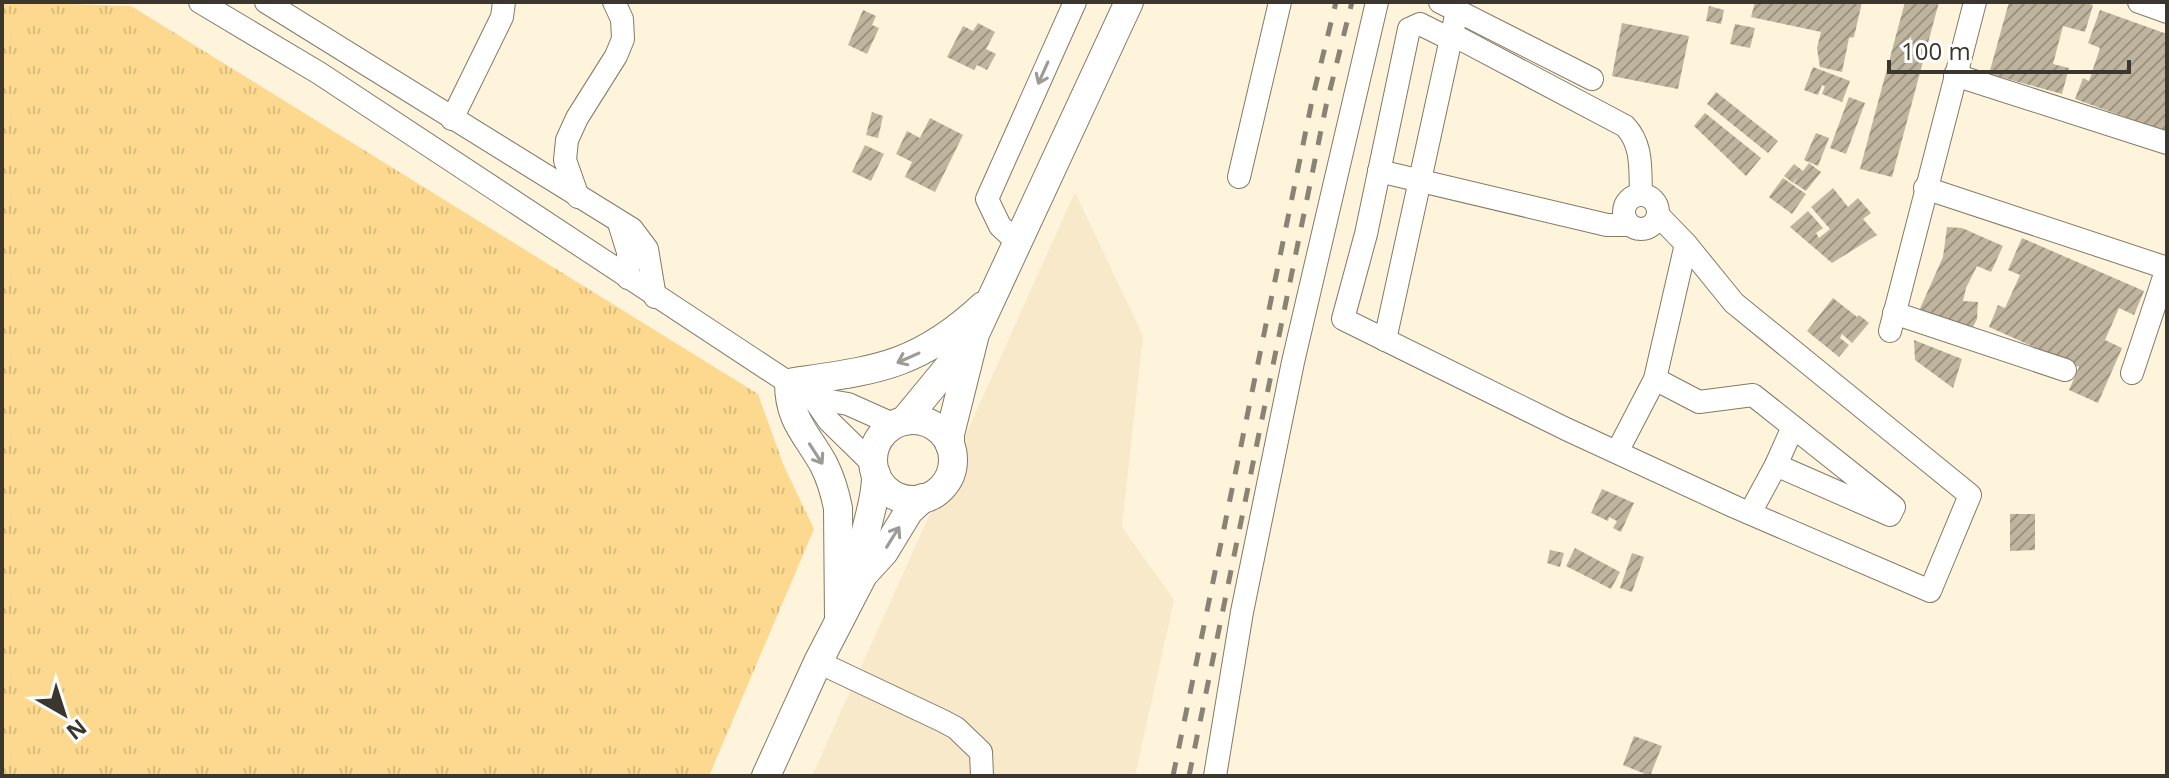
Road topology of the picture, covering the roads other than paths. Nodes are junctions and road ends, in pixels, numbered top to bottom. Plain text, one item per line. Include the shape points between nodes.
1 (200, 2) edge
2 (266, 2) edge
3 (504, 2) edge
4 (614, 2) edge
5 (1075, 2) edge
6 (1129, 2) edge
7 (1280, 2) edge
8 (1377, 2) edge
9 (1975, 2) edge
10 (2139, 2) edge
11 (1448, 6) edge
12 (2167, 12) edge
13 (1452, 38) junction
14 (1955, 75) junction
15 (1592, 79) dead end
16 (452, 119) junction
17 (2167, 143) edge
18 (1379, 171) junction
19 (1239, 177) dead end
20 (1420, 181) junction
21 (1925, 188) junction
22 (1641, 194) junction
23 (578, 197) junction
24 (1658, 215) junction
25 (619, 223) junction
26 (1629, 225) junction
27 (1018, 243) junction
28 (1686, 244) junction
29 (2167, 268) edge
30 (628, 278) junction
31 (993, 296) junction
32 (655, 297) junction
33 (975, 334) junction
34 (1385, 340) junction
35 (2065, 370) dead end
36 (2132, 373) dead end
37 (1655, 379) junction
38 (789, 383) junction
39 (813, 398) junction
40 (899, 423) junction
41 (1793, 427) junction
42 (950, 445) junction
43 (1617, 452) junction
44 (1776, 465) junction
45 (875, 470) junction
46 (923, 498) junction
47 (1750, 513) junction
48 (863, 575) junction
49 (839, 620) junction
50 (818, 662) junction
51 (766, 776) edge
52 (982, 776) edge
53 (1215, 776) edge

1 - 30 street via 319,73
2 - 16 street
3 - 16 street via 502,17
4 - 23 street via 623,39 567,140 565,160
5 -> 27 street via 987,199 1000,226
6 - 27 main road
7 - 19 street
8 - 53 street via 1293,362
9 - 14 street
10 - 12 street
11 - 13 street
11 - 15 street
13 - 18 street via 1420,24 1409,29
13 - 20 street
13 - 22 street via 1625,126 1640,153
14 - 17 street
14 - 21 street
16 - 23 street
18 - 20 street
18 - 34 street via 1343,319
20 - 26 street via 1607,225
20 - 34 street
21 - 29 street
21 - 35 street via 1892,322
22 - 24 street via 1652,198
22 - 26 street via 1623,208
23 - 25 street
24 - 26 street via 1647,228
24 - 28 street
25 - 30 street via 628,252
25 - 32 street via 644,241
27 - 31 main road
28 - 37 street
28 - 47 street via 1734,303 1970,495 1930,591
29 - 36 street
30 - 32 street
31 - 33 main road
31 -> 38 main road via 959,328 910,358 877,369
32 - 38 street
33 - 40 main road
33 - 42 main road
34 - 43 street
37 - 41 street via 1699,402 1753,395
37 - 43 street
38 - 39 street
38 -> 49 main road via 797,424 825,468 838,508
39 - 40 street via 848,404
39 - 45 street
40 - 42 main road via 931,424
40 - 45 main road via 880,437
41 - 44 street
41 - 44 street via 1894,507 1890,515
42 - 46 main road via 953,464 946,482
43 - 47 street
44 - 47 street
45 - 46 main road via 895,495
45 - 48 main road via 875,494 862,542
48 -> 46 main road
48 - 49 main road
49 - 50 main road
50 - 51 main road
50 - 52 street via 956,728 981,752

